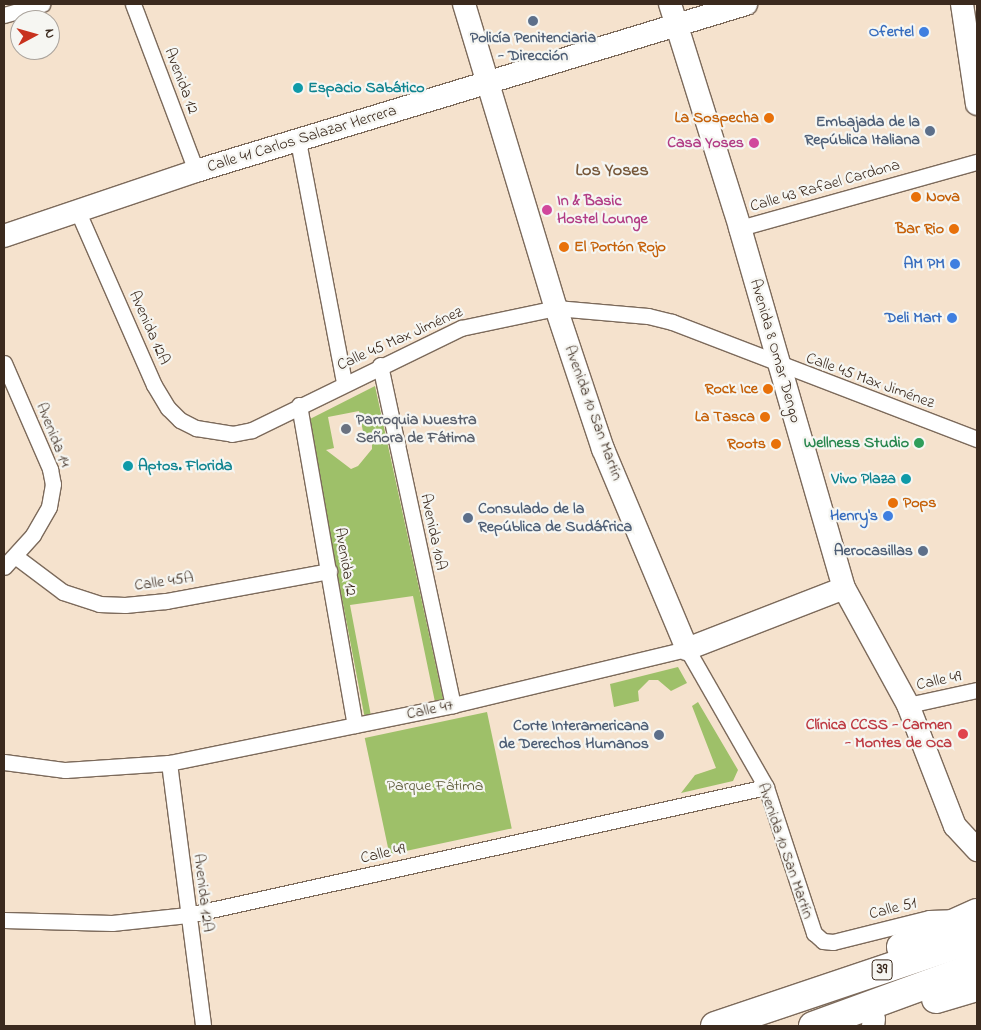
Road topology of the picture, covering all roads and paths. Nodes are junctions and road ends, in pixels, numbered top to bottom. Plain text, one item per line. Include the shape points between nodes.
1 (42, 4) edge
2 (133, 4) edge
3 (464, 4) edge
4 (670, 4) edge
5 (746, 4) edge
6 (962, 4) edge
7 (4, 15) edge
8 (677, 25) junction
9 (490, 83) junction
10 (977, 104) edge
11 (298, 140) junction
12 (977, 162) edge
13 (196, 171) junction
14 (78, 212) junction
15 (740, 228) junction
16 (4, 236) edge
17 (556, 308) junction
18 (4, 363) edge
19 (380, 365) junction
20 (777, 365) junction
21 (344, 383) junction
22 (299, 406) junction
23 (214, 432) joint
24 (977, 439) edge
25 (15, 556) junction
26 (4, 567) edge
27 (329, 571) junction
28 (844, 588) junction
29 (687, 649) junction
30 (977, 690) edge
31 (453, 705) junction
32 (908, 705) junction
33 (356, 725) junction
34 (4, 762) edge
35 (169, 763) junction
36 (766, 787) junction
37 (977, 850) edge
38 (188, 915) junction
39 (4, 920) edge
40 (976, 921) edge
41 (823, 941) joint
42 (977, 966) edge
43 (977, 987) edge
44 (866, 1024) edge
45 (203, 1026) edge
46 (715, 1026) edge
47 (813, 1026) edge

1 - 7 street
2 - 13 street, Avenida 12
3 - 9 street, Avenida 10 San Martín
4 - 8 street, Avenida 8 Omar Dengo
5 - 8 street, Calle 41 Carlos Salazar Herrera
6 - 10 street
8 - 9 street, Calle 41 Carlos Salazar Herrera
8 - 15 street, Avenida 8 Omar Dengo
9 - 11 street, Calle 41 Carlos Salazar Herrera
9 - 17 street, Avenida 10 San Martín
11 - 13 street, Calle 41 Carlos Salazar Herrera
11 - 21 street
12 - 15 street, Calle 43 Rafael Cardona
13 - 14 street, Calle 41 Carlos Salazar Herrera
14 - 16 street, Calle 41 Carlos Salazar Herrera
14 - 23 street, Avenida 12A via 168,408 180,420
15 - 20 street, Avenida 8 Omar Dengo
17 - 19 street, Calle 45 Max Jiménez via 461,328
17 - 20 street, Calle 45 Max Jiménez via 648,316 672,322
17 - 29 street, Avenida 10 San Martín via 603,449
18 - 25 street, Avenida 14 via 50,469 53,484 49,507
19 - 21 street, Calle 45 Max Jiménez
19 - 31 street, Avenida 10A
20 - 24 street, Calle 45 Max Jiménez
20 - 28 street, Avenida 8 Omar Dengo
21 - 22 street, Calle 45 Max Jiménez
22 - 23 street, Calle 45 Max Jiménez via 252,430 232,434
22 - 27 street, Avenida 12
25 - 26 street, Avenida 14
25 - 27 street, Calle 45A via 63,592 99,604 116,605 166,601
27 - 33 street, Avenida 12
28 - 29 street, Calle 47
28 - 32 street, Avenida 8 Omar Dengo
29 - 31 street, Calle 47
29 - 36 street, Avenida 10 San Martín
30 - 32 street, Calle 49
31 - 33 street, Calle 47
32 - 37 street, Avenida 8 Omar Dengo via 955,826
33 - 35 street, Calle 47
34 - 35 street, Calle 47 via 65,770
35 - 38 street, Avenida 12A
36 - 38 street, Calle 49
36 - 41 street, Avenida 10 San Martín via 814,934
38 - 39 street, Calle 49 via 112,923
38 - 45 street, Avenida 12A
40 - 41 street, Calle 51 via 929,918 833,942
40 - 46 highway, 39 via 787,1001
42 - 47 highway, 39
43 - 44 highway

